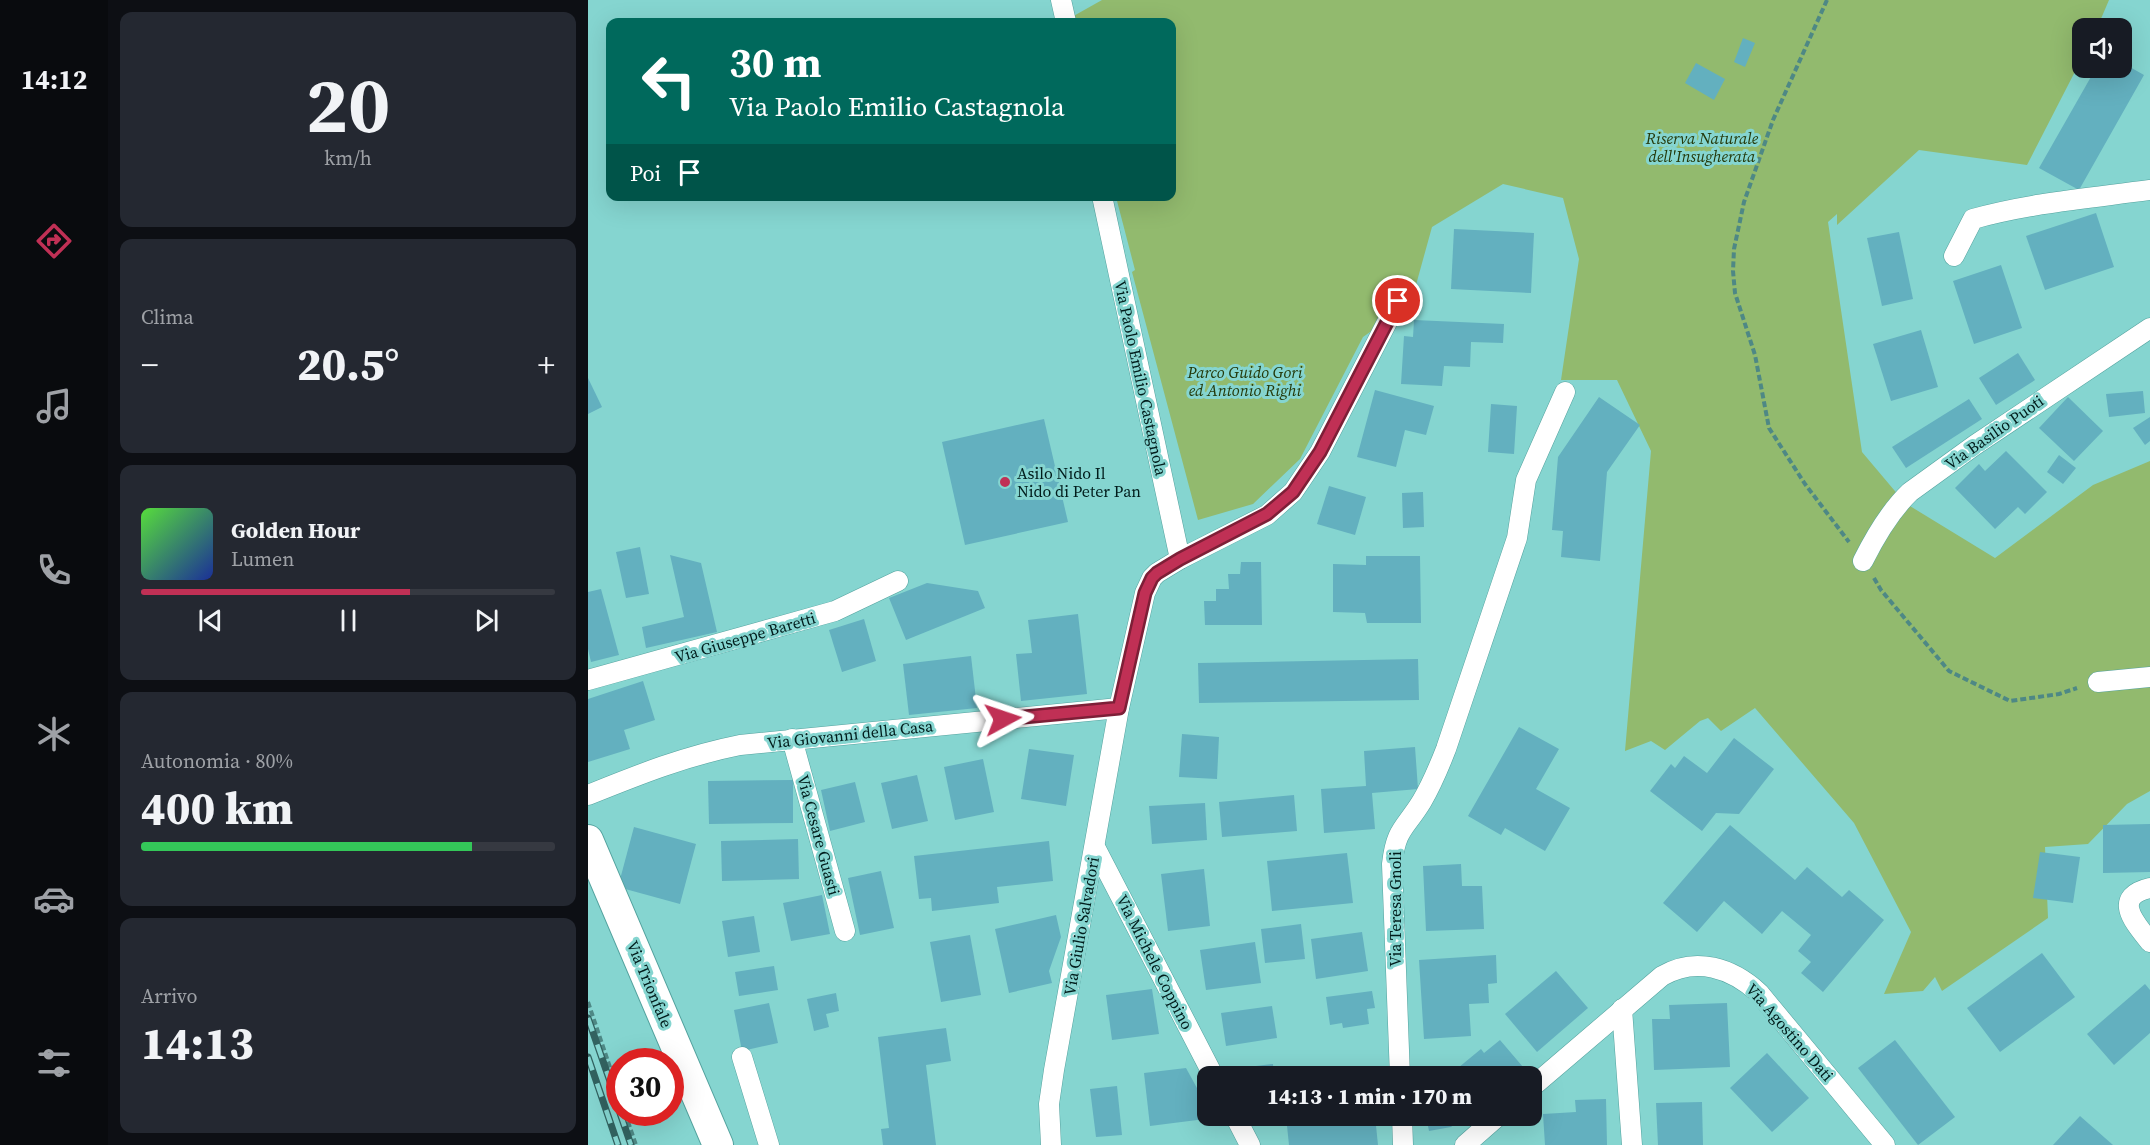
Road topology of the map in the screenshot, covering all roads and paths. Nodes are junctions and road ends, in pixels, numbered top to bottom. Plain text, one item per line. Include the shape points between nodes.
1 (1061, 0) edge
2 (1827, 0) edge
3 (1065, 18) edge
4 (2150, 190) edge
5 (1103, 201) edge
6 (1954, 256) dead end
7 (1735, 293) dead end
8 (1398, 301) dead end
9 (2150, 328) edge
10 (1565, 392) dead end
11 (1180, 559) junction
12 (1863, 561) dead end
13 (898, 581) dead end
14 (2150, 676) edge
15 (588, 680) edge
16 (2098, 682) dead end
17 (1119, 708) junction
18 (792, 739) junction
19 (588, 795) edge
20 (588, 840) edge
21 (1095, 847) junction
22 (599, 881) edge
23 (2150, 888) edge
24 (845, 931) dead end
25 (2150, 942) edge
26 (588, 1002) edge
27 (1622, 1009) junction
28 (606, 1055) edge
29 (742, 1057) dead end
30 (1208, 1066) edge
31 (1399, 1066) edge
32 (1542, 1078) edge
33 (629, 1126) edge
34 (1240, 1126) edge
35 (1402, 1126) edge
36 (1487, 1126) edge
37 (636, 1145) edge
38 (718, 1145) edge
39 (769, 1145) edge
40 (1051, 1145) edge
41 (1250, 1145) edge
42 (1403, 1145) edge
43 (1465, 1145) edge
44 (1632, 1145) edge
45 (1885, 1145) edge

1 - 3 street
2 - 7 path via 1773,120 1744,202 1734,249
4 - 6 street via 2033,206 1973,219
5 - 11 street, Via Paolo Emilio Castagnola
8 - 11 street via 1320,452 1293,492 1267,514
9 - 12 street, Via Basilio Puoti via 1910,492 1887,520
10 - 31 street, Via Teresa Gnoli via 1526,480 1516,538 1446,749 1434,780 1402,828 1394,849
11 - 17 street via 1152,578 1145,593
13 - 15 street, Via Giuseppe Baretti via 836,611
14 - 16 street
17 - 18 street, Via Giovanni della Casa
17 - 21 street, Via Giulio Salvadori
18 - 19 street, Via Giovanni della Casa via 698,754
18 - 24 street, Via Cesare Guasti
20 - 22 main road, Via Trionfale
21 - 30 street, Via Michele Coppino
21 - 40 street, Via Giulio Salvadori via 1051,1088
22 - 38 main road, Via Trionfale
23 - 25 street via 2134,896 2128,907
26 - 28 path
27 - 32 street, Via Agostino Dati
27 - 44 street
27 - 45 street, Via Agostino Dati via 1662,976 1677,969 1707,967 1734,974 1766,1001
29 - 39 street
33 - 37 path
34 - 41 street
35 - 42 street
36 - 43 street

